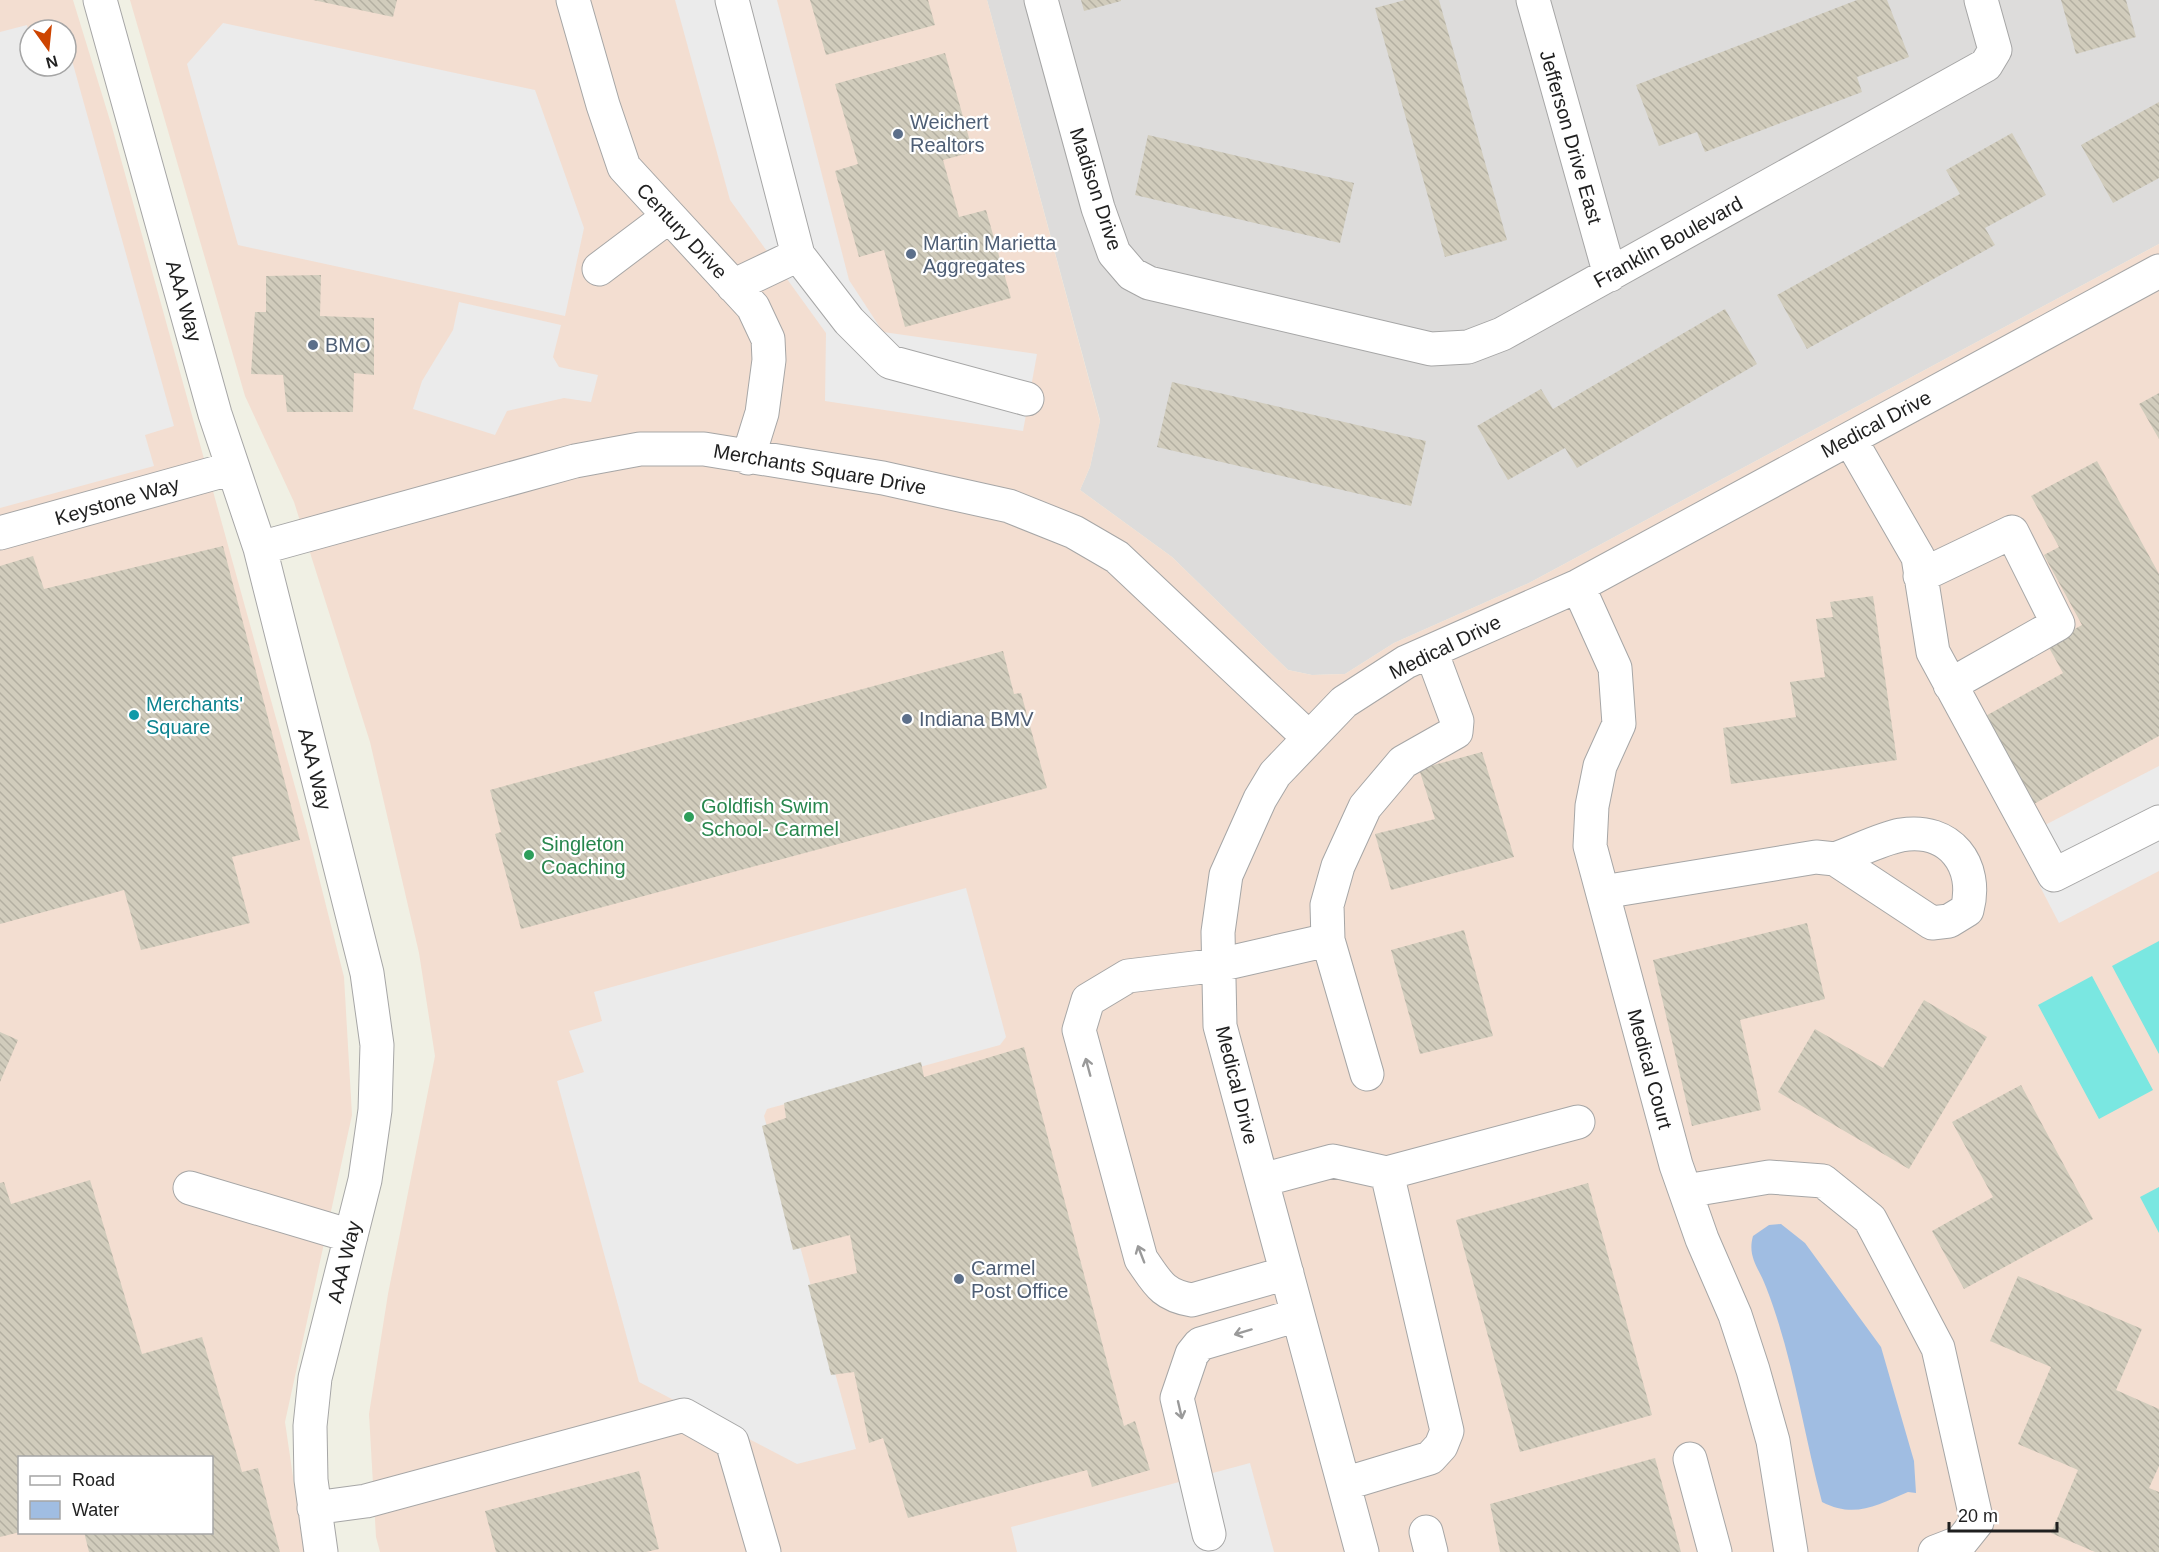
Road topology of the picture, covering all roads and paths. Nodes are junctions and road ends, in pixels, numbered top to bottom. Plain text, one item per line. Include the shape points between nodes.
1 (100, 0) edge
2 (573, 0) edge
3 (732, 0) edge
4 (1041, 0) edge
5 (1533, 0) edge
6 (1981, 1) edge
7 (668, 217) junction
8 (798, 255) junction
9 (599, 269) dead end
10 (2159, 271) edge
11 (1610, 275) junction
12 (733, 286) junction
13 (1267, 310) joint
14 (1027, 399) dead end
15 (1850, 439) junction
16 (748, 458) junction
17 (233, 468) junction
18 (0, 533) edge
19 (260, 548) junction
20 (1920, 576) junction
21 (1578, 586) junction
22 (1431, 651) junction
23 (1950, 685) junction
24 (1308, 737) junction
25 (2159, 822) edge
26 (1835, 859) dead end
27 (1603, 892) junction
28 (1328, 940) junction
29 (1219, 965) junction
30 (1367, 1074) dead end
31 (1578, 1122) dead end
32 (1388, 1173) junction
33 (1262, 1180) junction
34 (190, 1188) dead end
35 (1686, 1191) junction
36 (351, 1236) junction
37 (1287, 1273) junction
38 (1298, 1315) junction
39 (1690, 1459) dead end
40 (1344, 1484) junction
41 (314, 1508) junction
42 (1209, 1534) dead end
43 (321, 1552) edge
44 (764, 1552) edge
45 (1362, 1552) edge
46 (1715, 1552) edge
47 (1791, 1552) edge
48 (1935, 1552) edge

1 - 17 street, AAA Way
2 - 7 street, Century Drive via 624,167
3 - 8 street
4 - 13 street, Madison Drive via 1114,253 1132,274 1149,283
5 - 11 street, Jefferson Drive East
6 - 11 street, Franklin Boulevard via 1995,50 1986,65
7 - 9 street
7 - 12 street, Century Drive
8 - 12 street
8 - 14 street via 849,321 890,362
10 - 15 street, Medical Drive
11 - 13 street, Franklin Boulevard via 1502,334 1468,347 1431,350
12 - 16 street, Century Drive via 753,307 768,339 762,413
15 - 20 street via 1918,557
15 - 21 street, Medical Drive
16 - 19 street, Merchants Square Drive via 704,449 640,449 575,461
16 - 24 street, Merchants Square Drive via 882,478 1009,506 1074,532 1117,557
17 - 18 street, Keystone Way
17 - 19 street, AAA Way
19 - 36 street, AAA Way via 367,973 377,1045 375,1110 365,1180
20 - 23 street via 1933,652
20 - 23 street via 2012,532 2058,624
21 - 22 street, Medical Drive
21 - 27 street, Medical Court via 1615,668 1619,724 1600,766 1592,806 1590,846
22 - 24 street, Medical Drive via 1406,662 1344,702
22 - 28 street via 1457,720 1456,732 1403,762 1365,807 1338,866 1327,905
23 - 25 street via 2054,875
24 - 29 street, Medical Drive via 1275,774 1260,799 1226,874 1218,932
26 - 27 street via 1816,857
27 - 35 street, Medical Court
28 - 29 street
28 - 30 street
29 - 33 street, Medical Drive via 1220,1026
37 -> 29 street via 1192,1300 1163,1290 1141,1259 1078,1030 1088,1000 1128,976
31 - 32 street
32 - 33 street via 1334,1161
32 - 40 street via 1447,1431 1430,1458
33 - 37 street, Medical Drive
34 - 36 street
35 - 47 street, Medical Court via 1753,1370 1773,1441
35 - 48 street via 1769,1177 1823,1181 1870,1219 1938,1348 1977,1522 1961,1542
36 - 41 street, AAA Way via 315,1378 310,1426
37 - 38 street, Medical Drive
38 - 40 street, Medical Drive
38 -> 42 street via 1200,1344 1192,1354 1177,1398
39 - 46 street
40 - 45 street, Medical Drive
41 - 43 street, AAA Way
41 - 44 street via 366,1501 684,1415 732,1442

